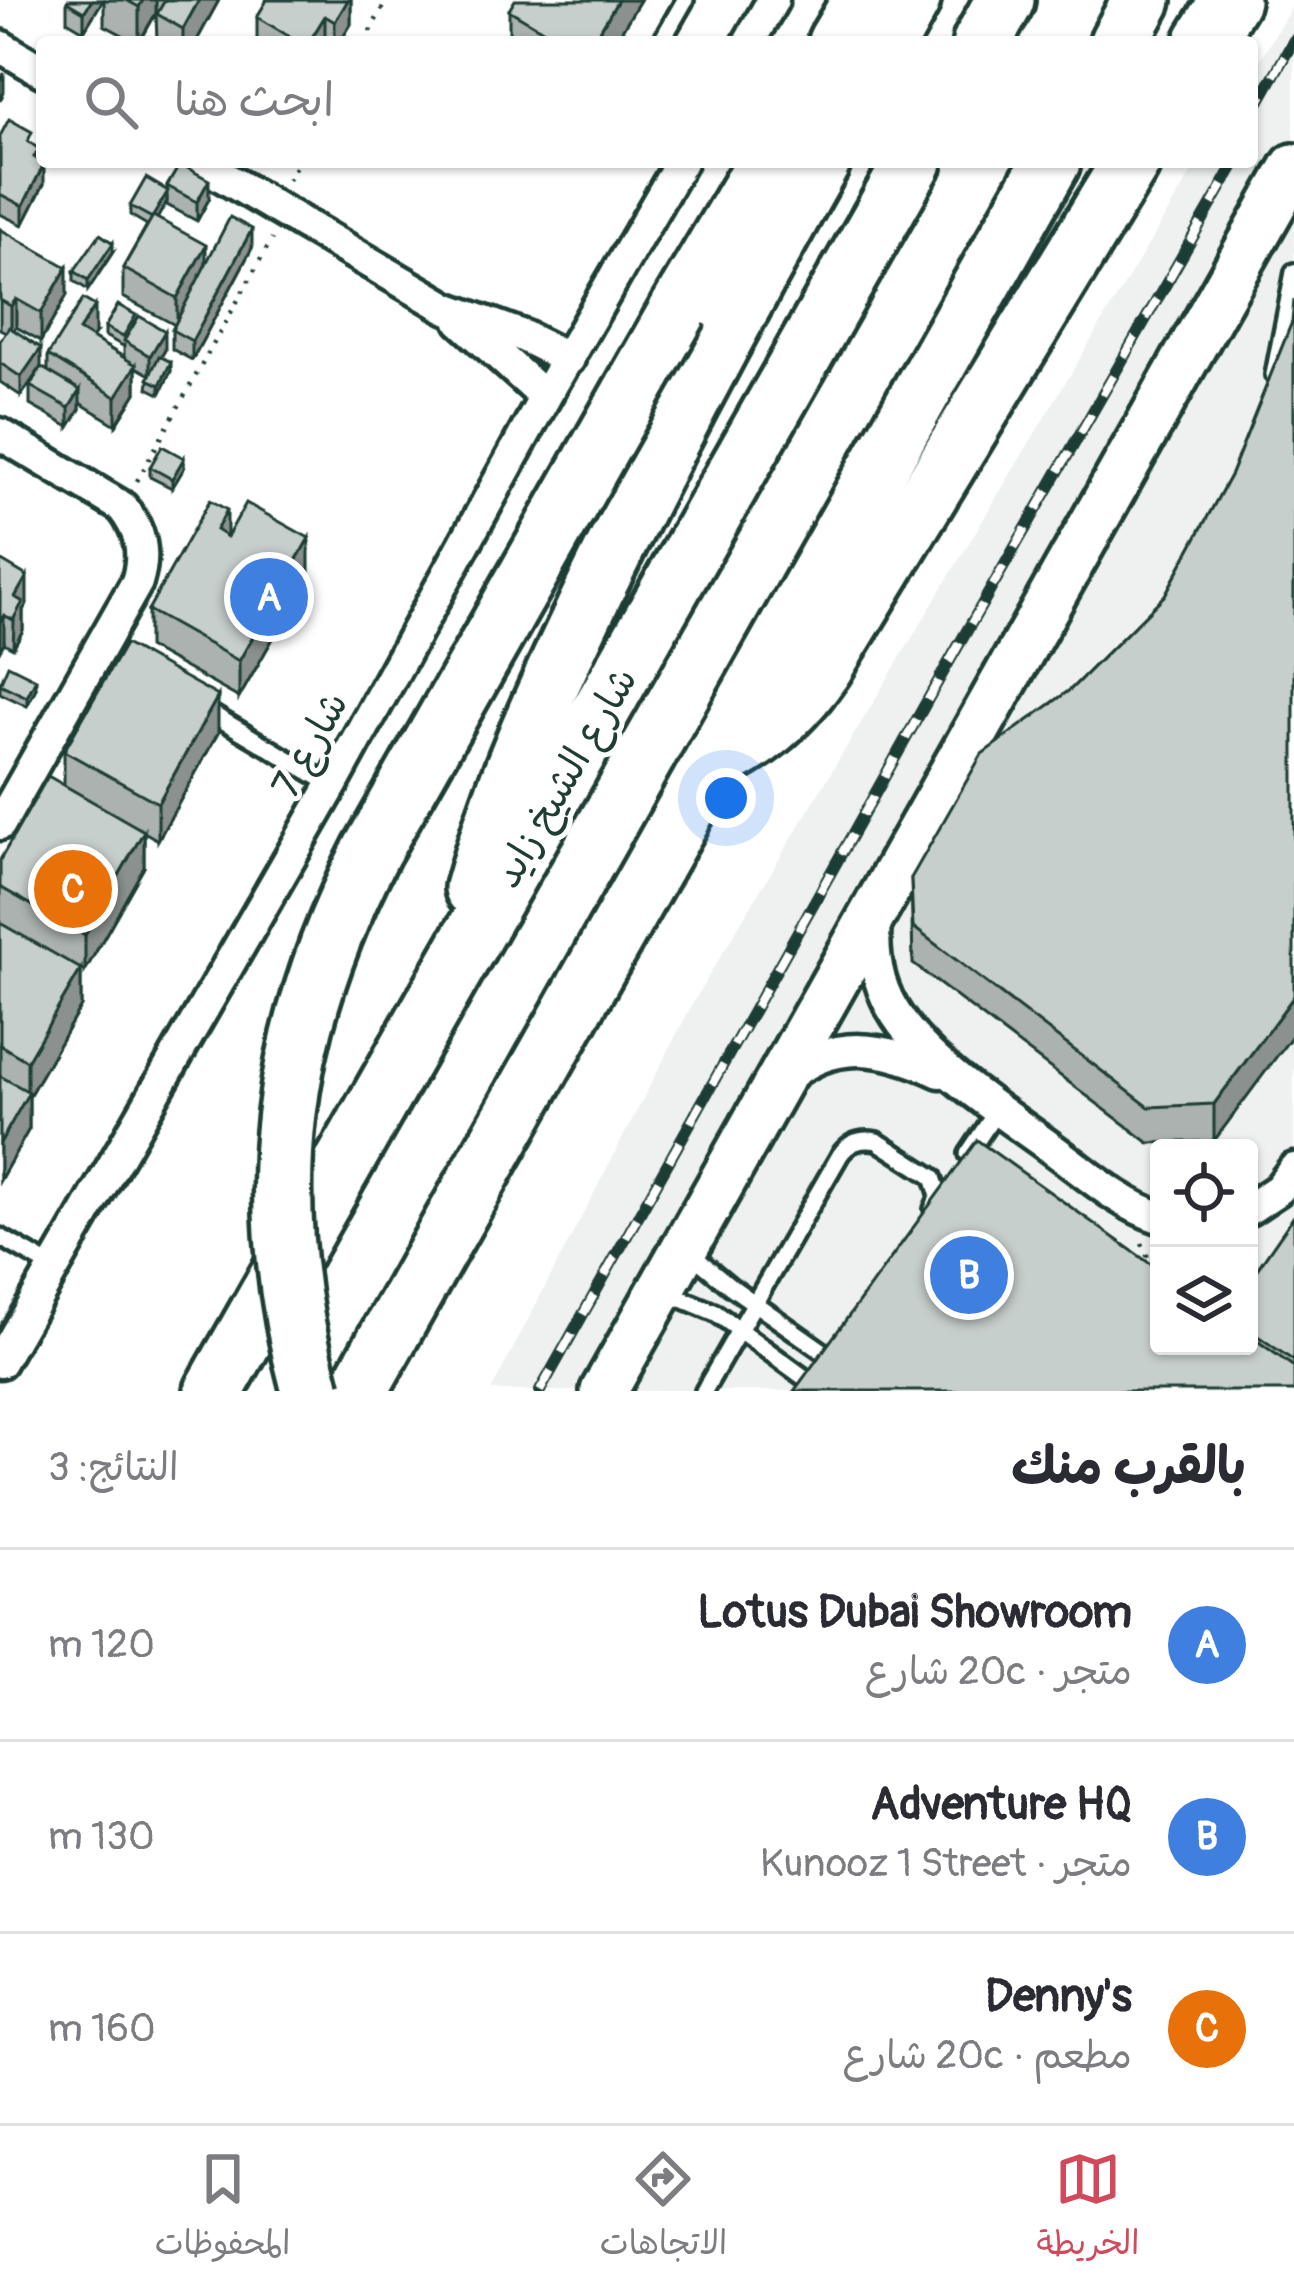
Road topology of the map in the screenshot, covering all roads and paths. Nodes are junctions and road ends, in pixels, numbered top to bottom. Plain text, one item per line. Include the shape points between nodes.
1 (386, 0) edge
2 (685, 0) edge
3 (772, 0) edge
4 (862, 0) edge
5 (911, 0) edge
6 (1005, 0) edge
7 (1142, 0) edge
8 (1230, 0) edge
9 (367, 36) edge
10 (664, 36) edge
11 (752, 36) edge
12 (841, 36) edge
13 (891, 36) edge
14 (985, 36) edge
15 (1121, 36) edge
16 (1208, 36) edge
17 (0, 46) edge
18 (36, 67) edge
19 (1294, 167) edge
20 (208, 168) edge
21 (678, 168) edge
22 (762, 168) edge
23 (818, 168) edge
24 (910, 168) edge
25 (1048, 168) edge
26 (1127, 168) edge
27 (286, 214) junction
28 (1294, 272) edge
29 (447, 308) junction
30 (569, 358) junction
31 (545, 397) junction
32 (1268, 398) edge
33 (0, 434) edge
34 (122, 507) junction
35 (179, 694) edge
36 (204, 697) edge
37 (712, 764) junction
38 (334, 780) junction
39 (0, 824) edge
40 (875, 908) junction
41 (457, 964) junction
42 (962, 1082) junction
43 (770, 1096) junction
44 (998, 1109) junction
45 (962, 1165) edge
46 (1294, 1168) edge
47 (950, 1183) edge
48 (937, 1202) junction
49 (1258, 1203) edge
50 (1150, 1213) edge
51 (921, 1226) edge
52 (0, 1237) edge
53 (684, 1249) junction
54 (54, 1268) junction
55 (661, 1290) junction
56 (754, 1303) junction
57 (739, 1330) junction
58 (841, 1336) edge
59 (828, 1354) junction
60 (0, 1362) edge
61 (805, 1386) edge
62 (214, 1391) edge
63 (311, 1391) edge
64 (358, 1391) edge
65 (604, 1391) edge
66 (704, 1391) edge

1 - 9 path
2 - 10 lane
3 - 11 street
4 - 12 highway
5 - 13 highway
6 - 14 highway
7 - 15 highway
8 - 16 highway
17 - 18 street
19 - 40 street via 945,806
20 - 27 street
21 - 30 street, شارع 7
22 - 63 highway, bridge via 373,850 328,944 298,1043 284,1146 284,1250
23 - 41 highway via 540,703 482,857
24 - 41 highway, شارع الشيخ زايد
25 - 37 highway
26 - 37 highway via 806,692 764,733
27 - 29 street
27 - 34 path
28 - 32 lane
29 - 30 street
29 - 31 street
30 - 31 street, شارع 7
31 - 38 street, شارع 7
33 - 34 street
34 - 39 street via 140,539 137,582
35 - 38 lane
36 - 38 lane
37 - 64 highway
38 - 54 street, شارع 7
40 - 42 street via 884,992 916,1040
40 - 43 street
41 - 62 highway, شارع الشيخ زايد
42 - 43 street via 888,1052 849,1050 811,1060
42 - 44 street
43 - 53 street
44 - 45 lane
44 - 50 street
46 - 49 street
47 - 48 lane
48 - 51 lane
48 - 56 lane via 933,1177 877,1141 850,1144
52 - 54 lane
53 - 55 street
53 - 56 lane
54 - 60 street, شارع 7
55 - 57 lane
55 - 65 street
56 - 57 lane
56 - 59 lane
57 - 61 lane
57 - 66 lane
58 - 59 lane
59 - 61 lane

